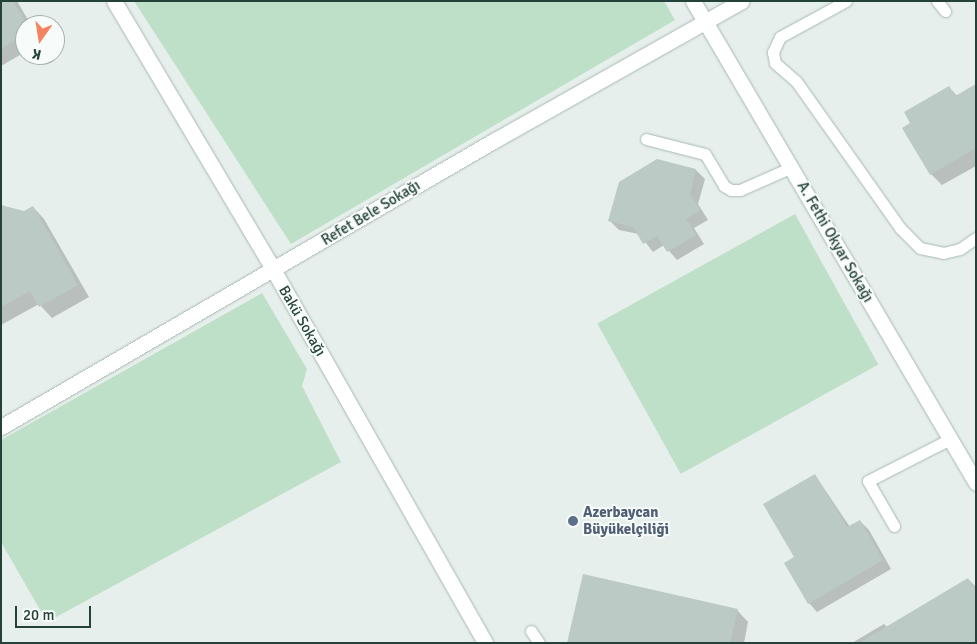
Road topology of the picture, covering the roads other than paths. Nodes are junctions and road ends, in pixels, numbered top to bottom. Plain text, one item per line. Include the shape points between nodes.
1 (114, 1) edge
2 (693, 1) edge
3 (742, 1) edge
4 (846, 1) edge
5 (937, 1) edge
6 (945, 11) dead end
7 (705, 22) junction
8 (646, 139) dead end
9 (792, 167) junction
10 (976, 238) edge
11 (274, 271) junction
12 (1, 427) edge
13 (950, 439) junction
14 (976, 483) edge
15 (894, 526) dead end
16 (531, 631) dead end
17 (485, 643) edge
18 (538, 643) edge

1 - 11 street, Bakü Sokağı
2 - 7 street, A. Fethi Okyar Sokağı
3 - 7 street, Refet Bele Sokağı
4 - 10 lane via 780,38 773,52 775,63 796,81 900,228 920,248 943,253 960,249
5 - 6 lane
7 - 9 street, A. Fethi Okyar Sokağı
7 - 11 street, Refet Bele Sokağı via 495,140
8 - 9 lane via 705,154 724,186 732,190 740,190
9 - 13 street, A. Fethi Okyar Sokağı
11 - 12 street, Refet Bele Sokağı
11 - 17 street, Bakü Sokağı
13 - 14 street, A. Fethi Okyar Sokağı
13 - 15 lane via 868,481
16 - 18 lane

